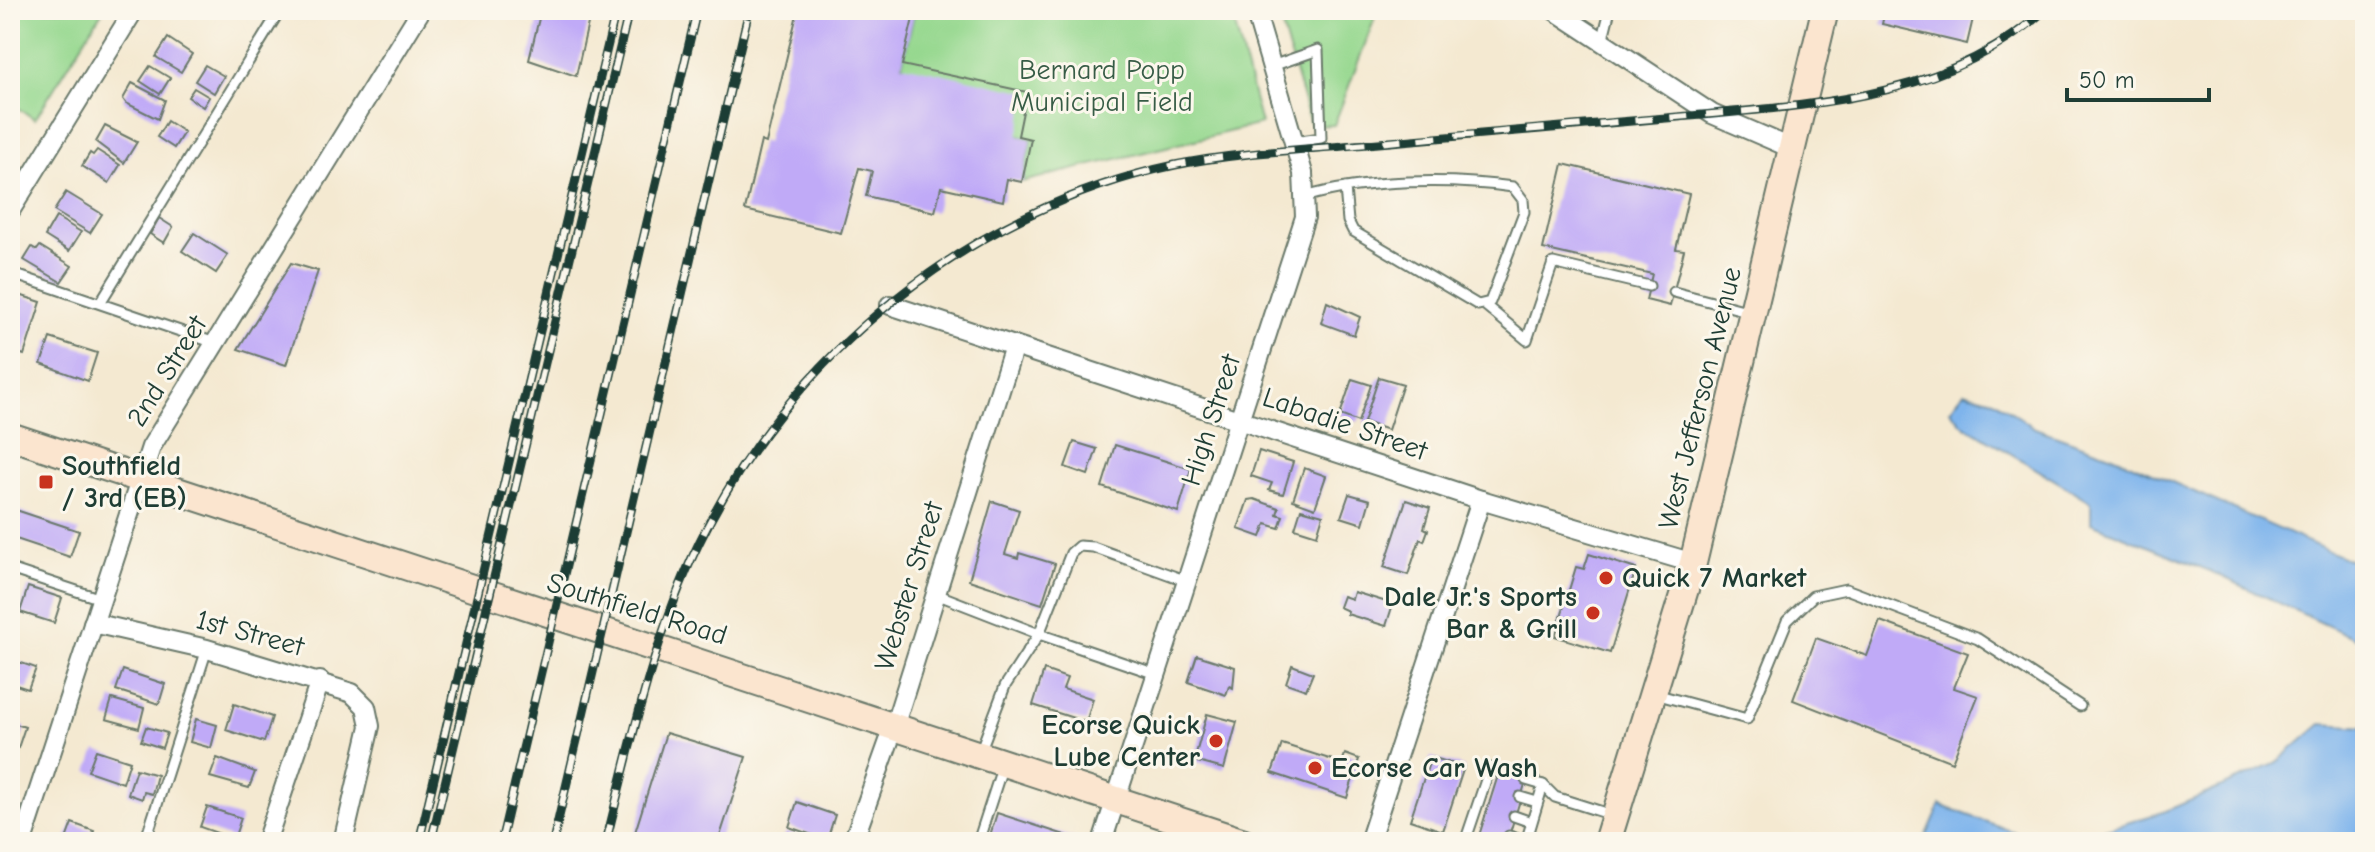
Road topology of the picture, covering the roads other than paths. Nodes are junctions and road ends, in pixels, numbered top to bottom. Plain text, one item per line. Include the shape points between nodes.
1 (134, 10) edge
2 (280, 10) edge
3 (421, 10) edge
4 (1255, 10) edge
5 (1554, 10) edge
6 (1610, 10) edge
7 (1825, 10) edge
8 (1602, 42) junction
9 (1272, 66) junction
10 (1294, 142) junction
11 (1793, 149) junction
12 (1345, 188) junction
13 (1305, 197) junction
14 (10, 211) edge
15 (10, 273) edge
16 (1649, 286) dead end
17 (1674, 292) dead end
18 (100, 303) junction
19 (890, 305) dead end
20 (1486, 306) junction
21 (1754, 313) junction
22 (218, 344) junction
23 (1014, 346) junction
24 (1242, 419) junction
25 (10, 436) edge
26 (140, 479) junction
27 (1481, 500) junction
28 (1693, 563) junction
29 (10, 569) edge
30 (1187, 581) junction
31 (936, 594) junction
32 (101, 599) junction
33 (93, 623) junction
34 (1039, 634) junction
35 (207, 649) junction
36 (1156, 674) junction
37 (320, 681) junction
38 (1655, 694) junction
39 (2080, 706) dead end
40 (894, 727) junction
41 (991, 760) junction
42 (1499, 772) dead end
43 (1526, 780) dead end
44 (1543, 785) junction
45 (1520, 797) dead end
46 (1115, 800) junction
47 (1537, 802) junction
48 (1514, 816) dead end
49 (1615, 817) junction
50 (1531, 822) junction
51 (1471, 824) junction
52 (1482, 827) dead end
53 (1509, 836) dead end
54 (1229, 840) edge
55 (1468, 841) edge
56 (22, 842) edge
57 (145, 842) edge
58 (266, 842) edge
59 (343, 842) edge
60 (853, 842) edge
61 (978, 842) edge
62 (1102, 842) edge
63 (1369, 842) edge
64 (1526, 842) edge
65 (1607, 842) edge

1 - 14 street
2 - 18 lane
3 - 22 street, 2nd Street
4 - 9 street, High Street
5 - 8 street
6 - 8 lane
7 - 11 main road, West Jefferson Avenue
8 - 11 street via 1712,114
9 - 10 street, High Street
9 - 10 lane via 1318,50 1321,138
10 - 13 street, High Street
11 - 21 main road, West Jefferson Avenue
12 - 13 lane
12 - 20 lane via 1353,231
12 - 20 lane via 1433,183 1502,185 1519,191 1524,212
13 - 24 street, High Street via 1301,232
15 - 18 lane
16 - 20 lane via 1553,263 1527,340
17 - 21 lane
18 - 22 lane
19 - 23 street, Labadie Street
21 - 28 main road, West Jefferson Avenue
22 - 26 street, 2nd Street via 151,447
23 - 24 street, Labadie Street
23 - 31 street, Webster Street
24 - 27 street, Labadie Street
24 - 30 street, High Street
25 - 26 main road, Southfield Road
26 - 32 street, 2nd Street
26 - 40 main road, Southfield Road
27 - 28 street, Labadie Street
27 - 63 street
28 - 38 main road, West Jefferson Avenue
29 - 32 lane
30 - 34 lane via 1079,546 1071,553
30 - 36 street, High Street
31 - 34 lane
31 - 40 street, Webster Street
32 - 33 street, 2nd Street
33 - 35 street, 1st Street
33 - 56 street, 2nd Street
34 - 36 lane
34 - 41 lane via 1005,686
35 - 37 street, 1st Street
35 - 57 lane
36 - 46 street, High Street
37 - 58 street, 1st Street
37 - 59 street via 352,693 366,707 370,726
38 - 39 lane via 1747,719 1787,621 1813,596 1846,589 1978,639
38 - 49 main road, West Jefferson Avenue
40 - 41 main road, Southfield Road
40 - 60 street, Webster Street
41 - 46 main road, Southfield Road
41 - 61 lane
42 - 51 lane via 1490,768 1489,787
43 - 44 lane
44 - 47 lane
44 - 49 lane via 1555,797
45 - 47 lane
46 - 54 main road, Southfield Road
46 - 62 street, High Street
47 - 50 lane
48 - 50 lane
49 - 65 main road, West Jefferson Avenue
50 - 64 lane
51 - 52 lane
51 - 55 lane
53 - 64 lane

